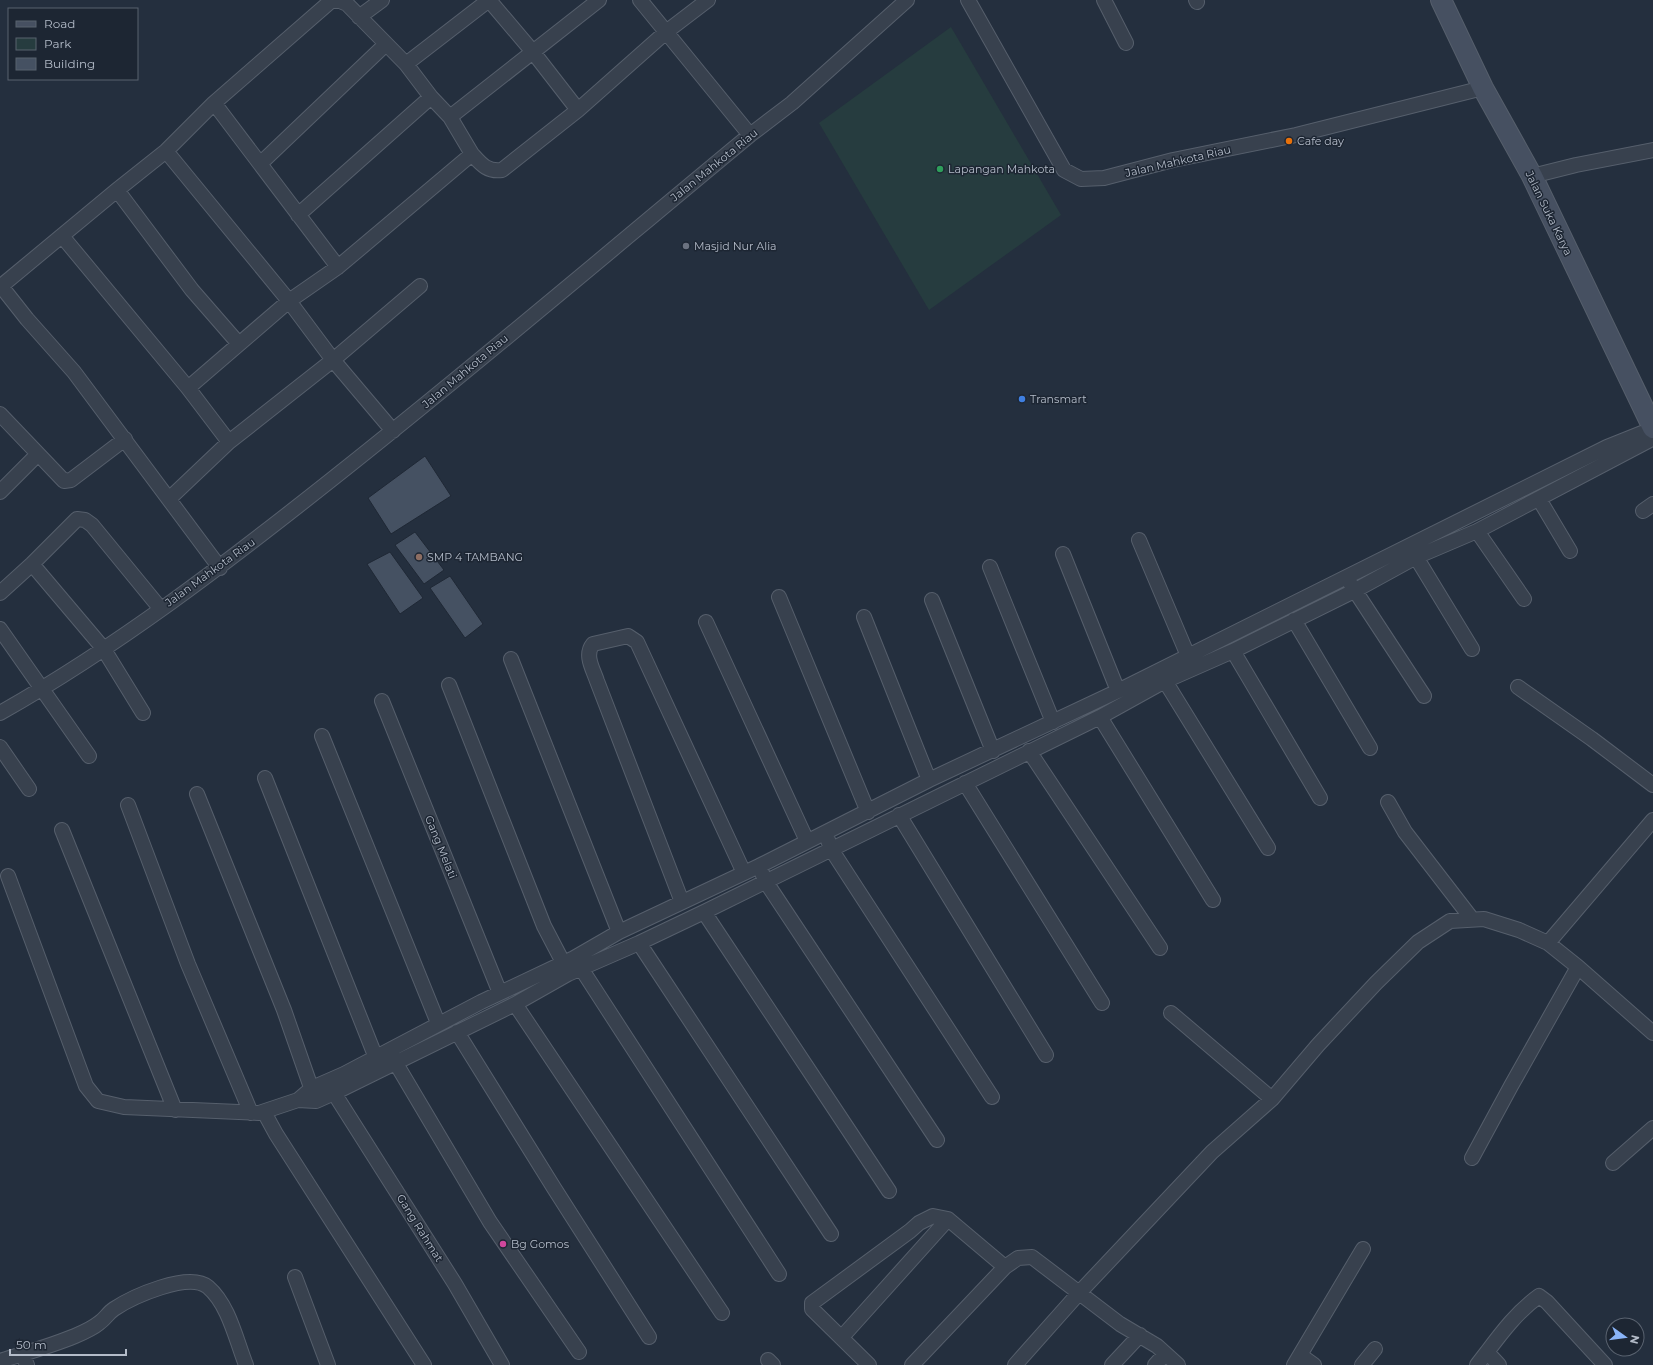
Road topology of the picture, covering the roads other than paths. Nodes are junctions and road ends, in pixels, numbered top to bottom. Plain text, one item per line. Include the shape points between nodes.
1 (382, 0) edge
2 (599, 0) edge
3 (640, 0) edge
4 (708, 0) edge
5 (906, 0) edge
6 (968, 0) edge
7 (1104, 0) edge
8 (1441, 0) edge
9 (359, 17) junction
10 (666, 32) junction
11 (1126, 43) dead end
12 (386, 44) junction
13 (532, 52) junction
14 (406, 64) junction
15 (1483, 88) junction
16 (431, 97) junction
17 (214, 103) junction
18 (578, 110) junction
19 (450, 117) junction
20 (750, 135) junction
21 (1653, 150) edge
22 (166, 151) junction
23 (472, 154) junction
24 (261, 163) junction
25 (1532, 176) junction
26 (117, 190) junction
27 (298, 215) junction
28 (62, 236) junction
29 (338, 267) junction
30 (1, 286) edge
31 (420, 286) dead end
32 (289, 301) junction
33 (239, 344) junction
34 (333, 360) junction
35 (188, 388) junction
36 (0, 414) edge
37 (1653, 428) edge
38 (392, 431) junction
39 (1653, 432) edge
40 (1653, 436) edge
41 (124, 439) junction
42 (229, 442) junction
43 (38, 454) junction
44 (0, 492) edge
45 (170, 498) junction
46 (1539, 499) junction
47 (1478, 531) junction
48 (1139, 540) dead end
49 (1570, 551) dead end
50 (1063, 554) dead end
51 (1416, 557) junction
52 (32, 564) junction
53 (990, 567) dead end
54 (220, 568) junction
55 (1347, 576) junction
56 (1354, 591) junction
57 (0, 593) edge
58 (779, 597) dead end
59 (1524, 599) dead end
60 (932, 600) dead end
61 (160, 608) junction
62 (864, 617) dead end
63 (1294, 620) junction
64 (706, 622) dead end
65 (0, 628) edge
66 (103, 648) junction
67 (1472, 649) dead end
68 (1233, 651) junction
69 (1187, 655) junction
70 (511, 659) dead end
71 (1194, 668) junction
72 (1165, 681) junction
73 (449, 685) dead end
74 (1518, 687) dead end
75 (43, 688) junction
76 (1126, 691) junction
77 (1424, 696) dead end
78 (382, 701) dead end
79 (0, 713) edge
80 (143, 713) dead end
81 (1100, 717) junction
82 (1052, 722) junction
83 (322, 736) dead end
84 (0, 747) edge
85 (1370, 748) dead end
86 (993, 751) junction
87 (1029, 751) junction
88 (89, 756) dead end
89 (265, 778) dead end
90 (929, 780) junction
91 (965, 783) junction
92 (1653, 785) edge
93 (29, 789) dead end
94 (197, 794) dead end
95 (1320, 798) dead end
96 (1388, 802) dead end
97 (128, 805) dead end
98 (868, 812) junction
99 (899, 815) junction
100 (1653, 820) edge
101 (62, 830) dead end
102 (825, 832) junction
103 (807, 841) junction
104 (1268, 848) dead end
105 (831, 849) junction
106 (759, 866) junction
107 (744, 873) junction
108 (8, 876) dead end
109 (766, 882) junction
110 (1213, 900) dead end
111 (682, 902) junction
112 (704, 912) junction
113 (1472, 919) junction
114 (619, 932) junction
115 (1548, 943) junction
116 (639, 944) junction
117 (1160, 948) dead end
118 (572, 966) junction
119 (1578, 967) junction
120 (500, 993) junction
121 (1102, 1002) dead end
122 (515, 1004) junction
123 (1171, 1013) dead end
124 (438, 1023) junction
125 (458, 1032) junction
126 (1653, 1033) edge
127 (389, 1050) junction
128 (1046, 1055) dead end
129 (376, 1058) junction
130 (396, 1062) junction
131 (334, 1093) junction
132 (314, 1095) junction
133 (992, 1097) dead end
134 (1272, 1099) junction
135 (174, 1110) junction
136 (258, 1112) junction
137 (1653, 1128) edge
138 (937, 1140) dead end
139 (1472, 1158) dead end
140 (1613, 1163) dead end
141 (888, 1191) dead end
142 (948, 1219) junction
143 (831, 1234) dead end
144 (1363, 1249) dead end
145 (1005, 1267) junction
146 (779, 1274) dead end
147 (295, 1277) dead end
148 (1079, 1293) junction
149 (722, 1313) dead end
150 (1140, 1335) junction
151 (649, 1337) dead end
152 (842, 1337) junction
153 (1375, 1349) dead end
154 (579, 1352) dead end
155 (1488, 1352) junction
156 (1165, 1354) junction
157 (25, 1359) edge
158 (1297, 1360) edge
159 (0, 1361) edge
160 (246, 1365) edge
161 (328, 1365) edge
162 (424, 1365) edge
163 (502, 1365) edge
164 (869, 1365) edge
165 (912, 1365) edge
166 (1015, 1365) edge
167 (1112, 1365) edge
168 (1156, 1365) edge
169 (1178, 1365) edge
170 (1314, 1365) edge
171 (1362, 1365) edge
172 (1477, 1365) edge
173 (1499, 1365) edge
174 (1605, 1365) edge

1 - 9 street
2 - 13 street
3 - 10 street
4 - 10 street
5 - 20 street, Jalan Mahkota Riau via 792,103
6 - 15 street, Jalan Mahkota Riau via 1064,170 1081,180 1104,178 1173,160 1296,135
7 - 11 street
8 - 15 main road, Jalan Suka Karya
9 - 12 street
9 - 17 street via 347,4 331,1
10 - 18 street
10 - 20 street
12 - 14 street
12 - 24 street
13 - 14 street via 489,0
13 - 18 street
13 - 19 street
14 - 16 street
15 - 25 main road, Jalan Suka Karya
16 - 19 street
16 - 27 street
17 - 22 street
17 - 24 street
18 - 23 street via 502,170 484,168
19 - 23 street
20 - 38 street, Jalan Mahkota Riau
21 - 25 street
22 - 26 street
22 - 32 street
23 - 29 street
24 - 27 street
25 - 37 main road, Jalan Suka Karya
26 - 28 street
26 - 33 street via 192,290
27 - 29 street
28 - 30 street
28 - 35 street
29 - 32 street
30 - 41 street via 74,372
31 - 34 street
32 - 33 street
32 - 34 street
33 - 35 street
34 - 38 street
34 - 42 street
35 - 42 street
36 - 43 street
38 - 54 street, Jalan Mahkota Riau
39 - 55 street via 1642,433 1607,447
40 - 46 street via 1614,460
41 - 43 street via 71,480 64,481
41 - 45 street
42 - 45 street
43 - 44 street
45 - 54 street
46 - 47 street
46 - 49 street
47 - 51 street
47 - 59 street
48 - 69 street
50 - 76 street
51 - 56 street
51 - 67 street
52 - 57 street
52 - 61 street via 77,519 85,520 92,525
52 - 66 street
53 - 82 street
54 - 61 street, Jalan Mahkota Riau
55 - 56 street
55 - 69 street
56 - 63 street
56 - 77 street
58 - 98 street
60 - 86 street
61 - 66 street, Jalan Mahkota Riau
62 - 90 street
63 - 68 street
63 - 85 street
64 - 103 street
65 - 75 street
66 - 75 street, Jalan Mahkota Riau
66 - 80 street
68 - 71 street
68 - 95 street
69 - 71 street
69 - 76 street
70 - 114 street
71 - 72 street
72 - 76 street
72 - 104 street
73 - 118 street via 544,926
74 - 92 street
75 - 79 street, Jalan Mahkota Riau
75 - 88 street
76 - 81 street
76 - 82 street
78 - 120 street, Gang Melati
81 - 87 street
81 - 110 street
82 - 86 street
83 - 124 street
84 - 93 street
86 - 90 street
87 - 91 street
87 - 117 street
89 - 129 street
90 - 98 street
91 - 99 street
91 - 121 street
94 - 132 street via 284,1010
96 - 113 street via 1405,832
97 - 136 street via 188,964
98 - 102 street
99 - 105 street
99 - 128 street
100 - 115 street
101 - 135 street
102 - 103 street
102 - 105 street
103 - 106 street
105 - 109 street
105 - 133 street
106 - 107 street
106 - 109 street
107 - 111 street
107 - 111 street via 637,642 628,636 593,644 589,648 589,659 596,681
108 - 135 street via 86,1086 98,1101 124,1108
109 - 112 street
109 - 138 street
111 - 114 street
112 - 116 street
112 - 141 street
113 - 115 street via 1484,918
113 - 134 street via 1450,921 1418,942 1376,983
114 - 118 street
115 - 119 street
116 - 118 street
116 - 143 street
118 - 120 street
118 - 122 street
118 - 146 street
119 - 126 street
119 - 139 street
120 - 124 street
122 - 125 street
122 - 149 street
123 - 134 street
124 - 127 street
125 - 130 street
125 - 151 street
127 - 129 street
127 - 130 street
129 - 132 street
130 - 131 street
130 - 154 street via 490,1222
131 - 132 street
131 - 163 street, Gang Rahmat
132 - 136 street
134 - 148 street via 1212,1152
135 - 136 street
136 - 162 street via 276,1134
137 - 140 street
142 - 145 street
142 - 152 street
142 - 152 street via 928,1217 815,1299 812,1309
144 - 158 street
145 - 148 street via 1018,1258 1032,1257
145 - 165 street
147 - 161 street
148 - 150 street via 1120,1324
148 - 166 street
150 - 156 street
150 - 167 street
152 - 164 street
153 - 171 street
155 - 172 street
155 - 173 street
155 - 174 street via 1503,1332 1538,1296 1547,1302
156 - 168 street
156 - 169 street
157 - 159 street
157 - 160 street via 99,1324 113,1309 133,1298 191,1281 206,1285 215,1295 224,1309
158 - 170 street

